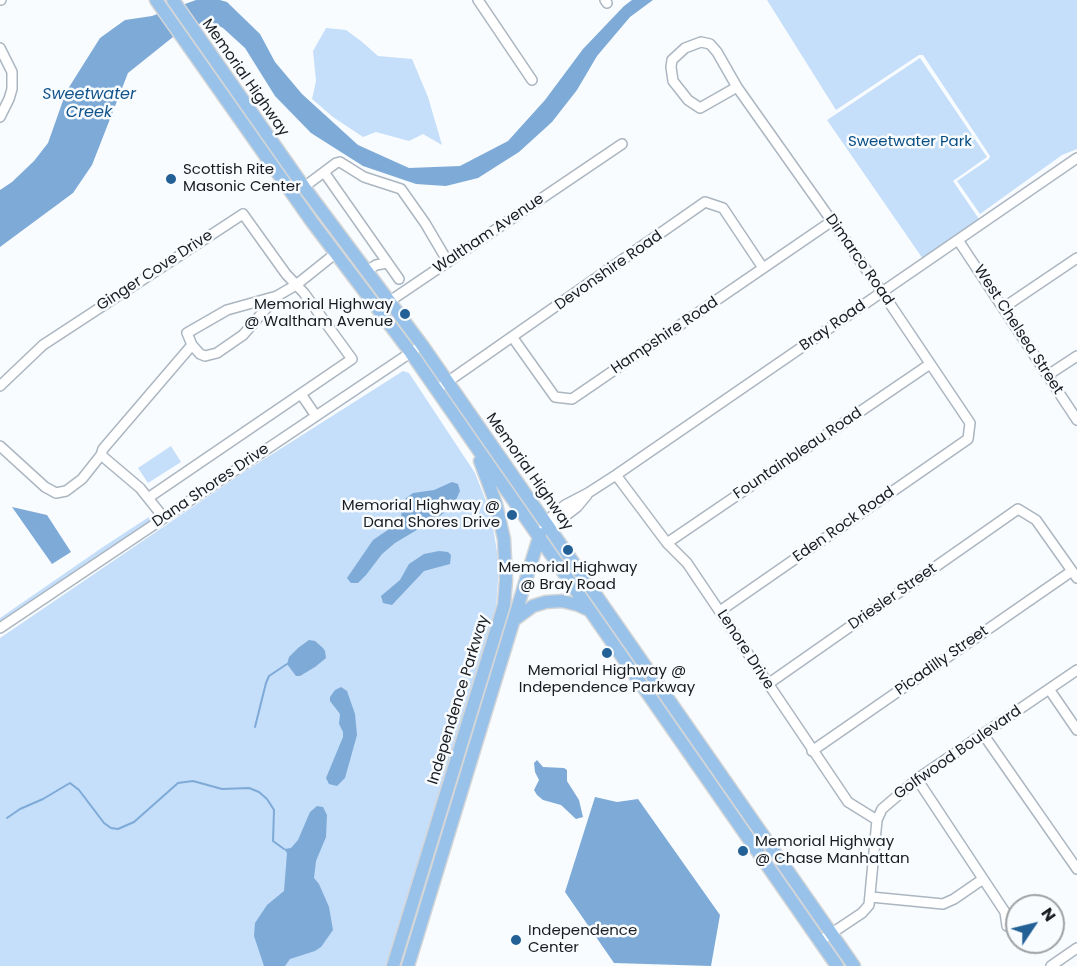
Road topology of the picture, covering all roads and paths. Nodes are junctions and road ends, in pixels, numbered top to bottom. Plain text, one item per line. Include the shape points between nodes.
1 (478, 0) edge
2 (175, 3) edge
3 (160, 5) edge
4 (0, 48) edge
5 (532, 80) dead end
6 (737, 87) junction
7 (0, 117) edge
8 (622, 144) dead end
9 (1077, 158) edge
10 (324, 172) junction
11 (303, 187) junction
12 (292, 195) junction
13 (832, 221) junction
14 (958, 240) junction
15 (336, 253) junction
16 (1077, 258) edge
17 (384, 259) junction
18 (448, 262) junction
19 (371, 268) junction
20 (764, 268) junction
21 (399, 279) dead end
22 (296, 285) junction
23 (882, 292) junction
24 (278, 296) junction
25 (390, 301) junction
26 (1003, 308) junction
27 (379, 309) junction
28 (513, 338) junction
29 (192, 345) junction
30 (422, 345) junction
31 (411, 353) junction
32 (1077, 356) edge
33 (930, 364) junction
34 (1048, 375) junction
35 (448, 381) junction
36 (0, 386) edge
37 (437, 390) junction
38 (300, 394) junction
39 (316, 416) junction
40 (1077, 420) edge
41 (968, 439) joint
42 (472, 441) junction
43 (0, 446) edge
44 (100, 455) junction
45 (616, 475) junction
46 (148, 498) junction
47 (164, 518) junction
48 (543, 529) junction
49 (667, 543) junction
50 (1075, 575) edge
51 (720, 610) junction
52 (590, 611) junction
53 (513, 621) junction
54 (0, 628) edge
55 (623, 634) junction
56 (612, 642) junction
57 (1077, 670) edge
58 (768, 684) junction
59 (1049, 689) junction
60 (683, 720) junction
61 (671, 728) junction
62 (1077, 730) edge
63 (983, 734) junction
64 (812, 751) junction
65 (917, 779) junction
66 (748, 814) junction
67 (877, 820) junction
68 (737, 822) junction
69 (1077, 869) edge
70 (983, 879) junction
71 (871, 897) junction
72 (1005, 912) edge
73 (831, 933) junction
74 (819, 941) junction
75 (1077, 948) edge
76 (393, 966) edge
77 (408, 966) edge
78 (837, 966) edge
79 (854, 966) edge
80 (1051, 966) edge

1 - 5 street
2 - 11 main road, Memorial Highway
3 - 12 main road, Memorial Highway
4 - 7 street via 12,72 12,89
6 - 6 street, Dimarco Road via 710,44 701,42 685,48 672,60 673,81 700,108
6 - 13 street, Dimarco Road
8 - 18 street, Waltham Avenue
9 - 14 street, Bray Road
10 - 11 street
10 - 17 street
10 - 18 street via 339,162 364,177 401,189
11 - 12 main road
11 - 19 main road, Memorial Highway
12 - 15 main road, Memorial Highway
13 - 20 street, Hampshire Road
13 - 23 street, Dimarco Road
14 - 23 street, Bray Road
14 - 26 street, West Chelsea Street
15 - 22 street
15 - 27 main road, Memorial Highway
16 - 26 street
17 - 19 street
17 - 21 street
18 - 25 street, Waltham Avenue
19 - 25 main road, Memorial Highway
20 - 28 street, Hampshire Road via 572,399 555,397
20 - 28 street, Devonshire Road via 723,208 705,202
22 - 24 street
22 - 36 street, Ginger Cove Drive via 243,214 43,345
22 - 38 street, Ginger Cove Drive via 352,359
23 - 33 street, Dimarco Road
23 - 45 street, Bray Road
24 - 29 street via 217,314 187,333
24 - 29 street via 243,335 217,353 200,354
25 - 27 main road
25 - 30 main road, Memorial Highway
26 - 34 street, West Chelsea Street
27 - 31 main road, Memorial Highway
28 - 35 street, Devonshire Road
29 - 44 street
30 - 31 street, Dana Shores Drive
30 - 35 main road, Memorial Highway
31 - 37 main road, Memorial Highway
31 - 39 street, Dana Shores Drive
32 - 34 street
33 - 41 street, Dimarco Road via 970,423
33 - 49 street, Fountainbleau Road
34 - 40 street, West Chelsea Street
35 - 37 street, Devonshire Road
35 - 48 main road, Memorial Highway
37 - 42 main road, Memorial Highway
38 - 39 street
38 - 46 street, Ginger Cove Drive
39 - 47 street, Dana Shores Drive
41 - 51 street, Eden Rock Road
42 - 48 main road, Memorial Highway via 523,515
42 - 76 main road, Independence Parkway via 501,525 506,560 505,598
43 - 44 street via 56,493 72,488
44 - 46 street
45 - 48 street, Bray Road
45 - 49 street, Lenore Drive
46 - 47 street
47 - 54 street, Dana Shores Drive
48 - 52 main road, Memorial Highway
48 - 53 main road, Independence Parkway
48 - 55 main road, Memorial Highway
49 - 51 street, Lenore Drive via 687,563
50 - 58 street, Driesler Street via 1036,520 1018,509
50 - 64 street, Picadilly Street
51 - 58 street, Lenore Drive
52 - 53 main road via 571,603 546,602 533,606
52 - 56 main road, Memorial Highway
53 - 77 main road, Independence Parkway
55 - 56 main road
55 - 60 main road, Memorial Highway
56 - 61 main road, Memorial Highway
57 - 59 street, Golfwood Boulevard
58 - 64 street, Lenore Drive
59 - 62 street
59 - 63 street, Golfwood Boulevard
60 - 61 main road
60 - 66 main road, Memorial Highway
61 - 68 main road, Memorial Highway
63 - 65 street, Golfwood Boulevard
63 - 69 street
64 - 67 street, Lenore Drive via 848,802
65 - 67 street, Golfwood Boulevard via 882,809
65 - 70 street
66 - 68 main road
66 - 73 main road, Memorial Highway
67 - 71 street
68 - 74 main road, Memorial Highway
70 - 71 street via 943,904
70 - 72 street
71 - 73 street via 862,913
73 - 74 street
73 - 79 main road, Memorial Highway
74 - 78 main road, Memorial Highway
75 - 80 street

